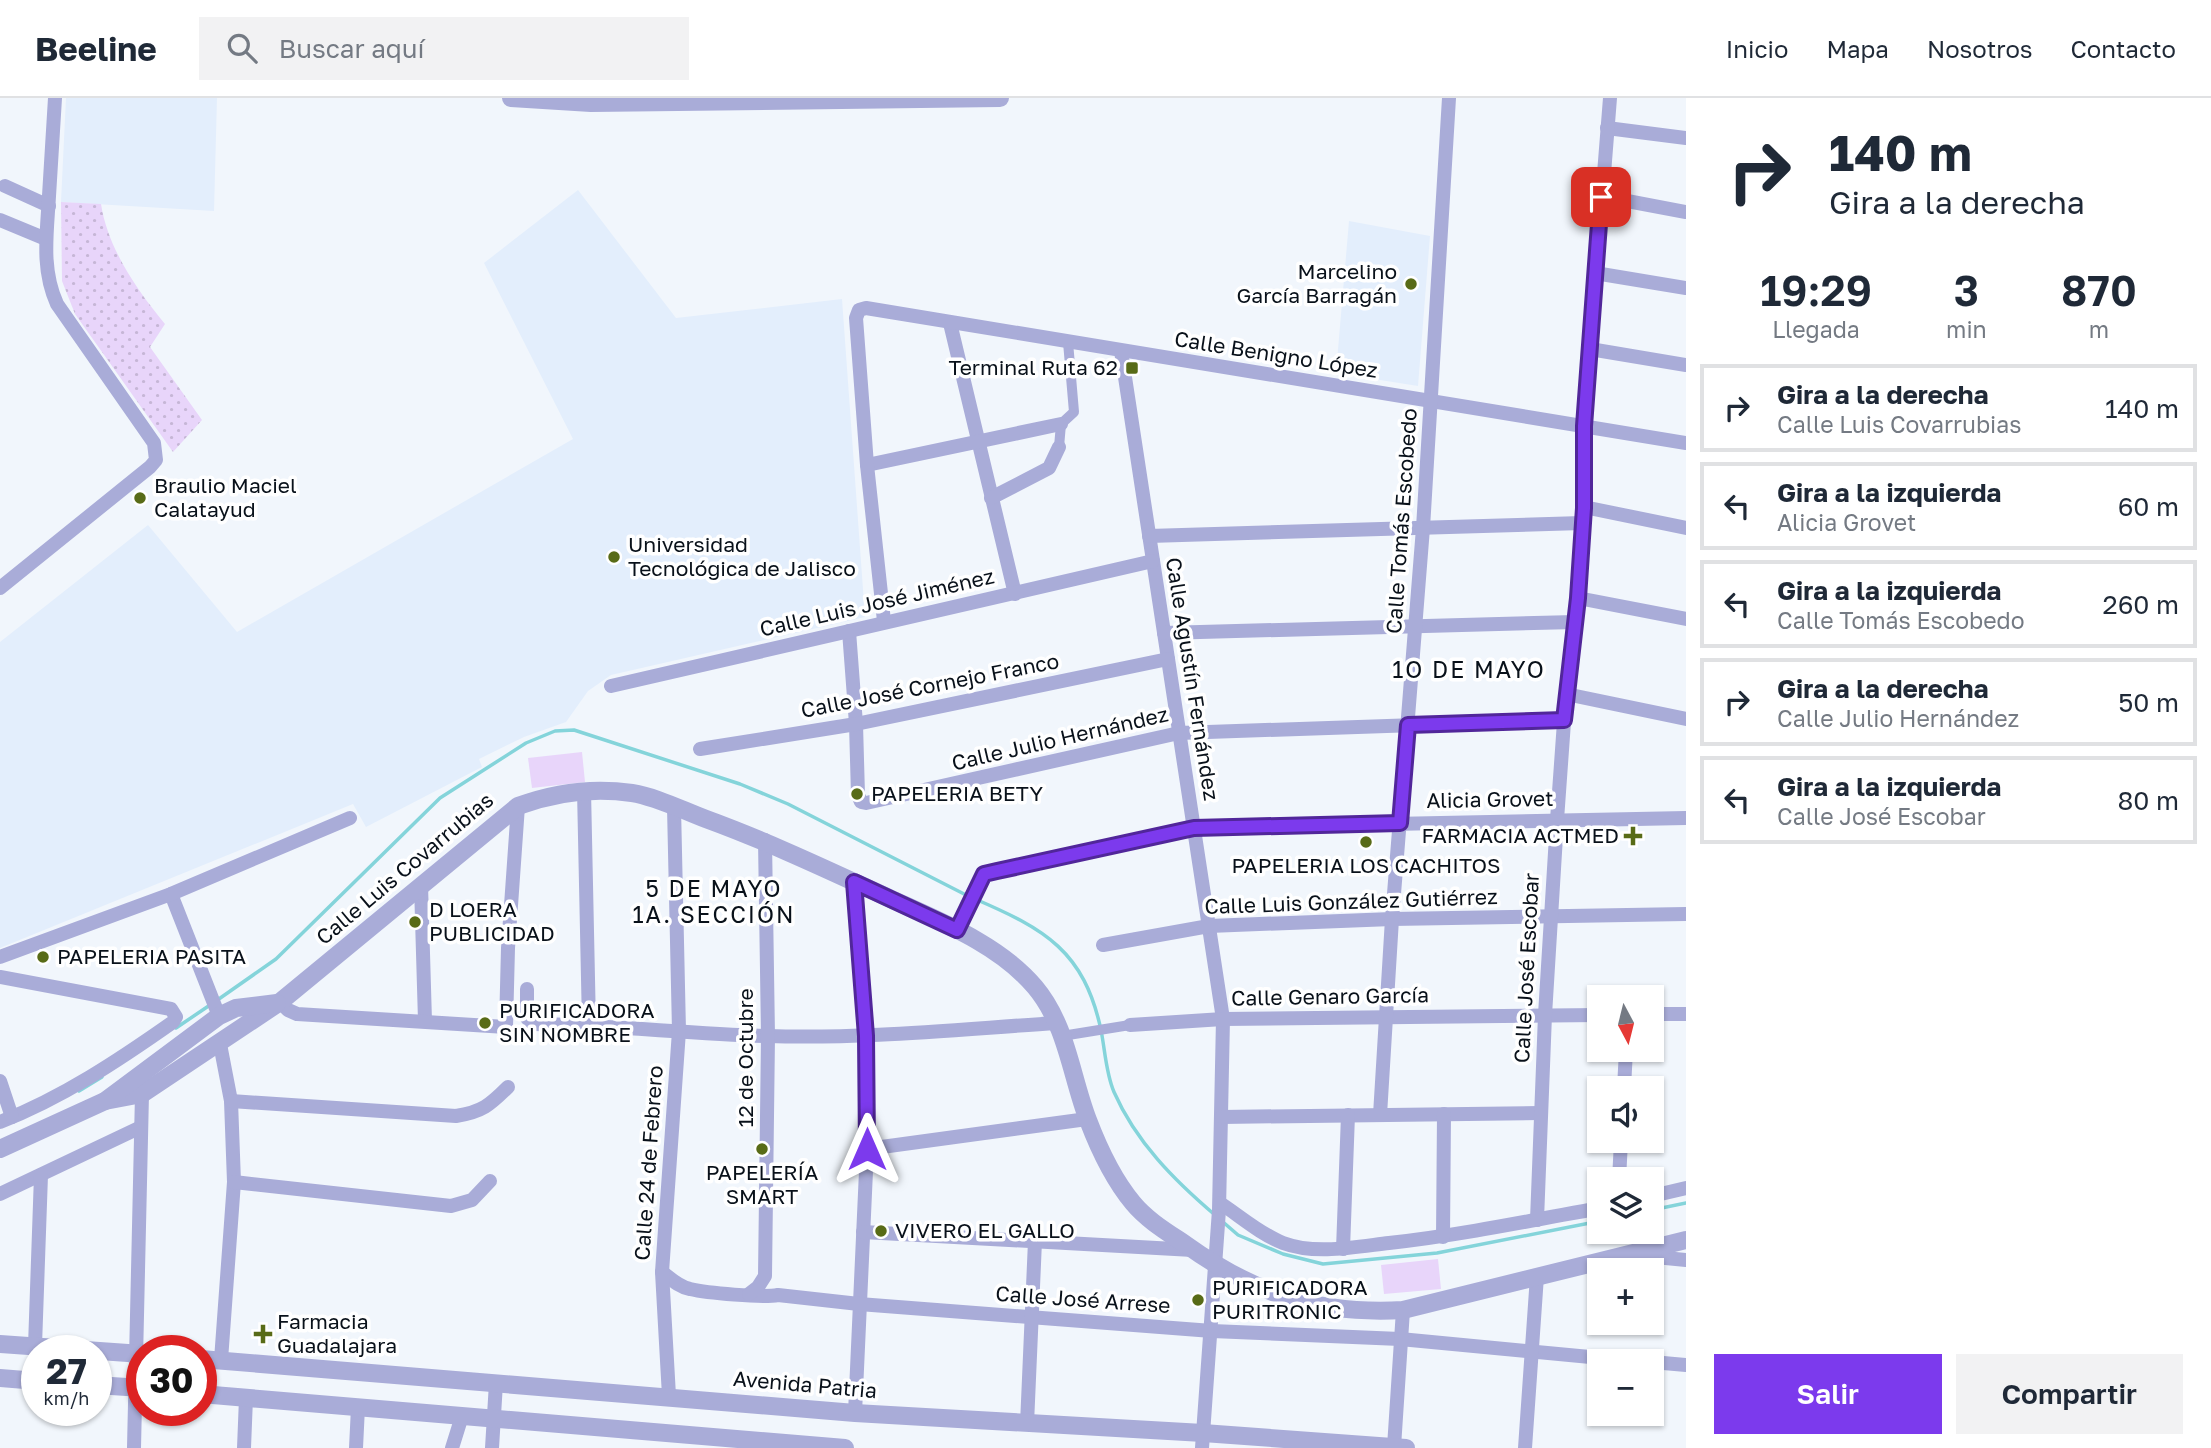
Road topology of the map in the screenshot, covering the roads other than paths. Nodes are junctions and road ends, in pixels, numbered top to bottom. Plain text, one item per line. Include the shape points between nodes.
1 (55, 98) edge
2 (510, 98) edge
3 (1000, 98) edge
4 (1449, 98) edge
5 (1609, 98) edge
6 (717, 100) edge
7 (1607, 128) junction
8 (1686, 138) edge
9 (5, 186) dead end
10 (1601, 197) junction
11 (48, 206) junction
12 (1686, 212) edge
13 (0, 220) edge
14 (47, 239) junction
15 (1595, 273) junction
16 (1686, 288) edge
17 (950, 323) junction
18 (1068, 342) junction
19 (1590, 348) junction
20 (1121, 351) junction
21 (1686, 365) edge
22 (1432, 402) junction
23 (1062, 424) junction
24 (1584, 426) junction
25 (977, 443) junction
26 (1686, 443) edge
27 (1059, 447) joint
28 (867, 465) junction
29 (991, 498) junction
30 (1584, 508) junction
31 (1582, 523) junction
32 (1423, 528) junction
33 (1686, 528) edge
34 (1149, 536) junction
35 (1153, 561) junction
36 (0, 588) edge
37 (1015, 594) junction
38 (1578, 598) junction
39 (1686, 619) edge
40 (884, 621) junction
41 (1575, 622) junction
42 (1416, 625) junction
43 (849, 631) junction
44 (1164, 633) junction
45 (1168, 659) junction
46 (611, 686) dead end
47 (1566, 694) junction
48 (1686, 719) edge
49 (1564, 720) junction
50 (856, 724) junction
51 (1408, 725) junction
52 (1179, 733) junction
53 (700, 749) dead end
54 (583, 790) junction
55 (518, 806) junction
56 (674, 807) junction
57 (350, 818) dead end
58 (1686, 818) edge
59 (1557, 820) junction
60 (1400, 823) junction
61 (1194, 828) junction
62 (765, 840) junction
63 (854, 882) junction
64 (421, 885) junction
65 (171, 894) junction
66 (1686, 914) edge
67 (1551, 917) junction
68 (1392, 919) junction
69 (960, 923) junction
70 (1209, 926) junction
71 (1103, 945) dead end
72 (0, 957) edge
73 (0, 977) edge
74 (527, 989) dead end
75 (280, 1002) junction
76 (218, 1012) junction
77 (1664, 1014) edge
78 (1686, 1014) edge
79 (1545, 1015) junction
80 (1587, 1015) edge
81 (1386, 1017) junction
82 (1223, 1019) junction
83 (425, 1021) junction
84 (589, 1025) junction
85 (1130, 1025) joint
86 (1060, 1029) junction
87 (679, 1031) junction
88 (768, 1036) junction
89 (866, 1036) junction
90 (220, 1044) junction
91 (0, 1082) edge
92 (139, 1087) junction
93 (508, 1087) dead end
94 (231, 1101) junction
95 (1541, 1113) junction
96 (1444, 1114) junction
97 (1348, 1115) junction
98 (1380, 1115) junction
99 (1222, 1117) junction
100 (6, 1119) edge
101 (1087, 1119) junction
102 (141, 1127) junction
103 (0, 1149) edge
104 (867, 1149) junction
105 (41, 1174) junction
106 (491, 1181) dead end
107 (234, 1182) junction
108 (1686, 1188) edge
109 (1664, 1193) edge
110 (0, 1194) edge
111 (1220, 1206) junction
112 (1587, 1210) edge
113 (1537, 1220) junction
114 (863, 1232) junction
115 (1443, 1237) junction
116 (1686, 1240) edge
117 (1035, 1241) junction
118 (1343, 1249) junction
119 (1193, 1250) junction
120 (1625, 1254) junction
121 (1216, 1260) junction
122 (1686, 1260) edge
123 (662, 1272) junction
124 (765, 1276) junction
125 (1537, 1276) junction
126 (688, 1289) junction
127 (749, 1294) junction
128 (778, 1295) junction
129 (859, 1304) junction
130 (663, 1309) junction
131 (1402, 1310) junction
132 (1033, 1317) junction
133 (1212, 1331) junction
134 (35, 1335) edge
135 (138, 1335) edge
136 (1399, 1339) junction
137 (0, 1344) edge
138 (21, 1345) edge
139 (1530, 1352) junction
140 (1587, 1357) edge
141 (217, 1360) edge
142 (221, 1360) junction
143 (1664, 1363) edge
144 (1686, 1365) edge
145 (0, 1378) edge
146 (21, 1380) edge
147 (496, 1383) junction
148 (217, 1395) edge
149 (669, 1396) junction
150 (246, 1398) junction
151 (358, 1407) junction
152 (855, 1413) junction
153 (462, 1416) junction
154 (494, 1419) junction
155 (1027, 1424) junction
156 (136, 1426) edge
157 (672, 1441) edge
158 (1202, 1441) edge
159 (134, 1448) edge
160 (244, 1448) edge
161 (356, 1448) edge
162 (452, 1448) edge
163 (492, 1448) edge
164 (845, 1448) edge
165 (1400, 1448) edge
166 (1525, 1448) edge

1 - 11 street
2 - 6 street via 591,103
3 - 6 street
4 - 22 street, Calle Tomás Escobedo
5 - 7 street, Calle José Escobar
7 - 8 street
7 - 10 street, Calle José Escobar
9 - 11 street
10 - 12 street
10 - 15 street, Calle José Escobar
11 - 14 street
13 - 14 street
14 - 36 street via 47,276 57,304 154,443 156,460
15 - 16 street
15 - 19 street, Calle José Escobar
17 - 18 street, Calle Benigno López
17 - 25 street
17 - 28 street, Calle Benigno López via 859,310
18 - 20 street, Calle Benigno López
18 - 23 street via 1074,412
19 - 21 street
19 - 24 street, Calle José Escobar
20 - 22 street, Calle Benigno López
20 - 34 street, Calle Agustín Fernández
22 - 24 street, Calle Benigno López
22 - 32 street, Calle Tomás Escobedo
23 - 25 street
23 - 27 street
24 - 26 street, Calle Benigno López
24 - 30 street, Calle José Escobar
25 - 28 street
25 - 29 street
27 - 29 street via 1049,468
28 - 40 street
29 - 37 street
30 - 31 street, Calle José Escobar
30 - 33 street
31 - 32 street
31 - 38 street, Calle José Escobar
32 - 34 street
32 - 42 street, Calle Tomás Escobedo
34 - 35 street, Calle Agustín Fernández
35 - 37 street, Calle Luis José Jiménez
35 - 44 street, Calle Agustín Fernández
37 - 40 street, Calle Luis José Jiménez
38 - 39 street
38 - 41 street, Calle José Escobar
40 - 43 street, Calle Luis José Jiménez
41 - 42 street
41 - 47 street, Calle José Escobar
42 - 44 street
42 - 51 street, Calle Tomás Escobedo
43 - 46 street, Calle Luis José Jiménez
43 - 50 street
44 - 45 street, Calle Agustín Fernández
45 - 50 street, Calle José Cornejo Franco
45 - 52 street, Calle Agustín Fernández
47 - 48 street
47 - 49 street, Calle José Escobar
49 - 51 street, Calle Julio Hernández
49 - 59 street, Calle José Escobar
50 - 52 street, Calle Julio Hernández via 858,795 862,802 870,803
50 - 53 street, Calle José Cornejo Franco
51 - 52 street, Calle Julio Hernández
51 - 60 street, Calle Tomás Escobedo
52 - 61 street, Calle Agustín Fernández
54 - 55 street, Calle Luis Covarrubias via 548,795
54 - 56 street, Calle Luis Covarrubias via 635,794
54 - 84 street
55 - 64 street, Calle Luis Covarrubias
55 - 83 street via 506,1027
56 - 62 street, Calle Luis Covarrubias
56 - 87 street, Calle 24 de Febrero
57 - 65 street
58 - 59 street, Alicia Grovet
59 - 60 street, Alicia Grovet
59 - 67 street, Calle José Escobar
60 - 61 street, Alicia Grovet
60 - 68 street, Calle Tomás Escobedo
61 - 69 street, Alicia Grovet via 984,874
61 - 70 street, Calle Agustín Fernández
62 - 63 street, Calle Luis Covarrubias
62 - 88 street, 12 de Octubre
63 - 69 street, Calle Luis Covarrubias
63 - 89 street
64 - 75 street, Calle Luis Covarrubias
64 - 83 street
65 - 72 street
65 - 76 street
66 - 67 street, Calle Luis González Gutiérrez
67 - 68 street, Calle Luis González Gutiérrez
67 - 79 street, Calle José Escobar
68 - 70 street, Calle Luis González Gutiérrez
68 - 81 street, Calle Tomás Escobedo
69 - 86 street, Calle Luis Covarrubias via 1019,970
70 - 71 street, Calle Luis González Gutiérrez
70 - 82 street, Calle Agustín Fernández
73 - 100 street via 171,1009 176,1017 71,1088
74 - 84 street via 529,1022
75 - 76 street, Calle Luis Covarrubias
75 - 83 street via 297,1014
75 - 90 street, Calle Luis Covarrubias
76 - 92 street, Calle Luis Covarrubias
77 - 78 street
79 - 80 street, Calle Genaro García
79 - 81 street, Calle Genaro García
79 - 95 street, Calle José Escobar
81 - 82 street, Calle Genaro García
81 - 98 street, Calle Tomás Escobedo
82 - 85 street, Calle Genaro García
82 - 99 street, Calle Agustín Fernández
84 - 87 street
85 - 86 street, Calle Genaro García via 1084,1032
86 - 89 street
86 - 101 street, Calle Luis Covarrubias
87 - 88 street
87 - 123 street, Calle 24 de Febrero
88 - 89 street
88 - 124 street, 12 de Octubre
89 - 104 street
90 - 92 street, Calle Luis Covarrubias
90 - 94 street
91 - 100 street
92 - 102 street
92 - 103 street, Calle Luis Covarrubias
93 - 94 street via 488,1107 456,1116
94 - 107 street
95 - 96 street
95 - 113 street, Calle José Escobar
96 - 98 street
96 - 115 street
97 - 98 street
97 - 99 street
97 - 118 street
99 - 111 street, Calle Agustín Fernández
101 - 104 street
101 - 119 street, Calle Luis Covarrubias via 1120,1186 1135,1205
102 - 105 street
102 - 135 street
104 - 114 street
105 - 110 street
105 - 134 street
106 - 107 street via 471,1200 451,1206
107 - 142 street
108 - 109 street
111 - 118 street via 1282,1243
111 - 121 street, Calle Agustín Fernández
112 - 113 street
113 - 115 street
114 - 117 street
114 - 129 street
115 - 118 street
116 - 120 street, Calle Luis Covarrubias
117 - 119 street
117 - 132 street
119 - 121 street, Calle Luis Covarrubias
120 - 122 street
120 - 125 street, Calle Luis Covarrubias
121 - 131 street, Calle Luis Covarrubias via 1259,1288 1306,1303 1356,1311
121 - 133 street, Calle Agustín Fernández
123 - 126 street, Calle José Arrese
123 - 130 street, Calle 24 de Febrero
124 - 127 street
124 - 128 street
125 - 131 street, Calle Luis Covarrubias
125 - 139 street
126 - 127 street, Calle José Arrese
126 - 130 street
127 - 128 street, Calle José Arrese
128 - 129 street, Calle José Arrese
129 - 132 street, Calle José Arrese
129 - 152 street
130 - 149 street, Calle 24 de Febrero
131 - 136 street
132 - 133 street, Calle José Arrese
132 - 155 street
133 - 136 street, Calle José Arrese
133 - 158 street, Calle Agustín Fernández
136 - 139 street, Calle José Arrese
136 - 165 street
137 - 138 street
139 - 140 street, Calle José Arrese
139 - 166 street
141 - 142 street, Avenida Patria
142 - 147 street, Avenida Patria
143 - 144 street
145 - 146 street
147 - 149 street, Avenida Patria
147 - 154 street
148 - 150 street
149 - 152 street, Avenida Patria
150 - 151 street
150 - 160 street
151 - 153 street
151 - 161 street
152 - 155 street, Avenida Patria
153 - 154 street
153 - 162 street
154 - 157 street
154 - 163 street
155 - 158 street, Avenida Patria
156 - 159 street
157 - 164 street
158 - 165 street, Avenida Patria

